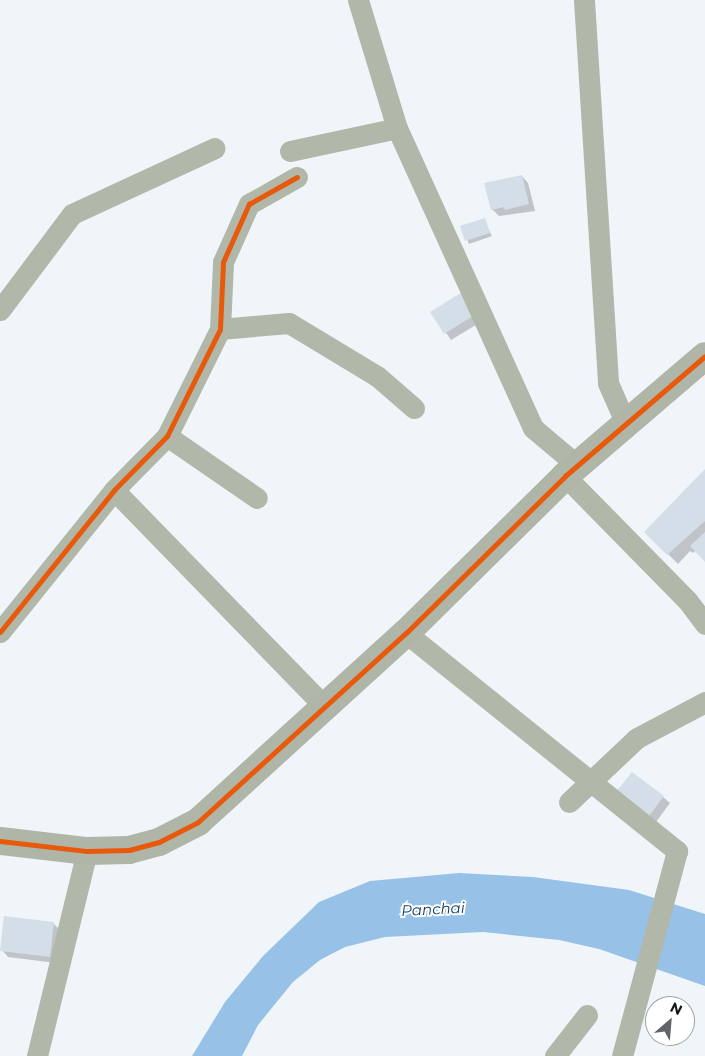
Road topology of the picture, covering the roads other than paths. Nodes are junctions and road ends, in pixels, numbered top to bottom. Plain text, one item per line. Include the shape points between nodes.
1 (358, 0) edge
2 (584, 0) edge
3 (397, 128) junction
4 (215, 148) dead end
5 (290, 151) dead end
6 (297, 177) dead end
7 (0, 310) edge
8 (220, 329) junction
9 (704, 359) edge
10 (414, 408) dead end
11 (626, 424) junction
12 (167, 436) junction
13 (572, 471) junction
14 (114, 490) junction
15 (257, 498) dead end
16 (705, 624) edge
17 (0, 632) edge
18 (406, 633) junction
19 (705, 702) edge
20 (326, 708) junction
21 (592, 780) junction
22 (569, 802) dead end
23 (0, 841) edge
24 (87, 851) junction
25 (587, 1015) dead end
26 (37, 1056) edge
27 (555, 1056) edge
28 (622, 1056) edge

1 - 3 street
2 - 11 street via 608,384
3 - 5 street
3 - 13 street via 534,428
4 - 7 street via 72,214
6 - 8 street via 249,204 223,262
8 - 10 street via 289,323 377,376
8 - 12 street
9 - 11 street
11 - 13 street
12 - 14 street
12 - 15 street
13 - 16 street
13 - 18 street
14 - 17 street
14 - 20 street
18 - 20 street
18 - 21 street
19 - 21 street via 637,738
20 - 24 street via 198,822 159,842 128,850
21 - 22 street
21 - 28 street via 677,851
23 - 24 street
24 - 26 street
25 - 27 street

